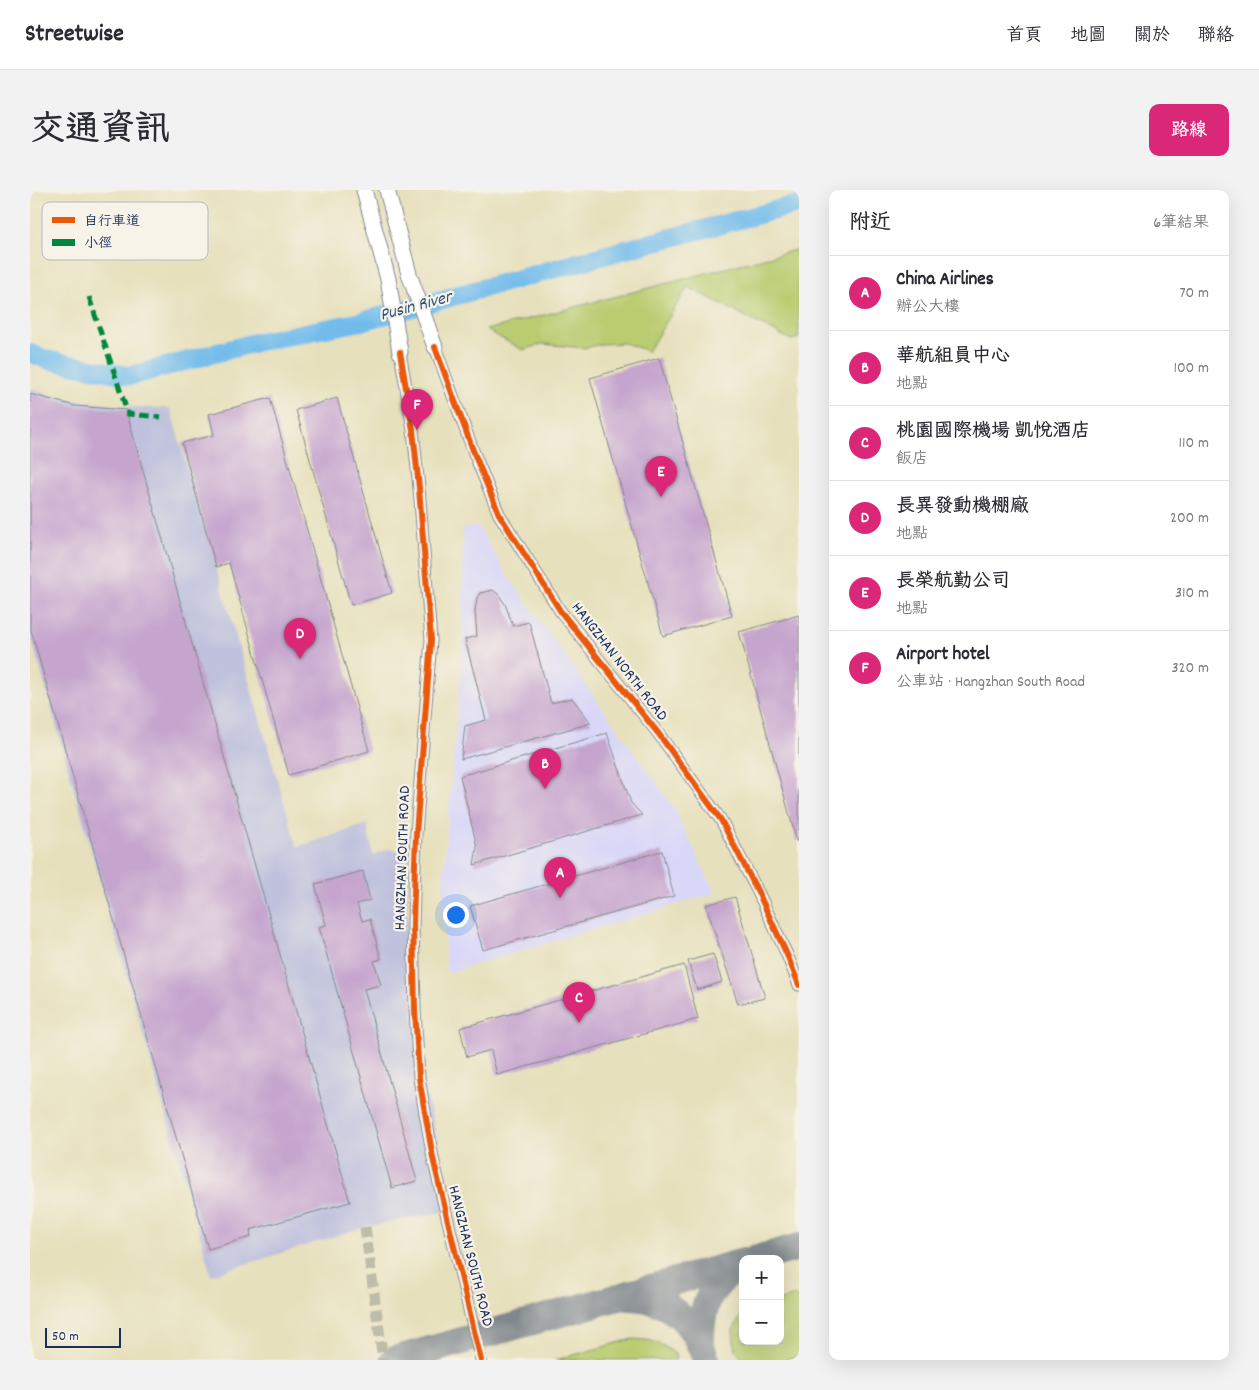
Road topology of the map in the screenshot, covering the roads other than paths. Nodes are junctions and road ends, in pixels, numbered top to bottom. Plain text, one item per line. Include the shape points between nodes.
1 (359, 190) edge
2 (364, 190) edge
3 (387, 190) edge
4 (372, 218) junction
5 (435, 347) joint
6 (400, 352) joint
7 (799, 985) edge
8 (481, 1360) edge

1 - 4 highway
2 - 4 highway
3 - 5 highway via 409,274
4 - 6 highway via 388,279
5 - 7 street, HANGZHAN NORTH ROAD via 499,514 561,612 658,733 721,820 759,894
6 - 8 street, HANGZHAN SOUTH ROAD via 413,430 431,640 416,834 413,924 419,1078 433,1158

